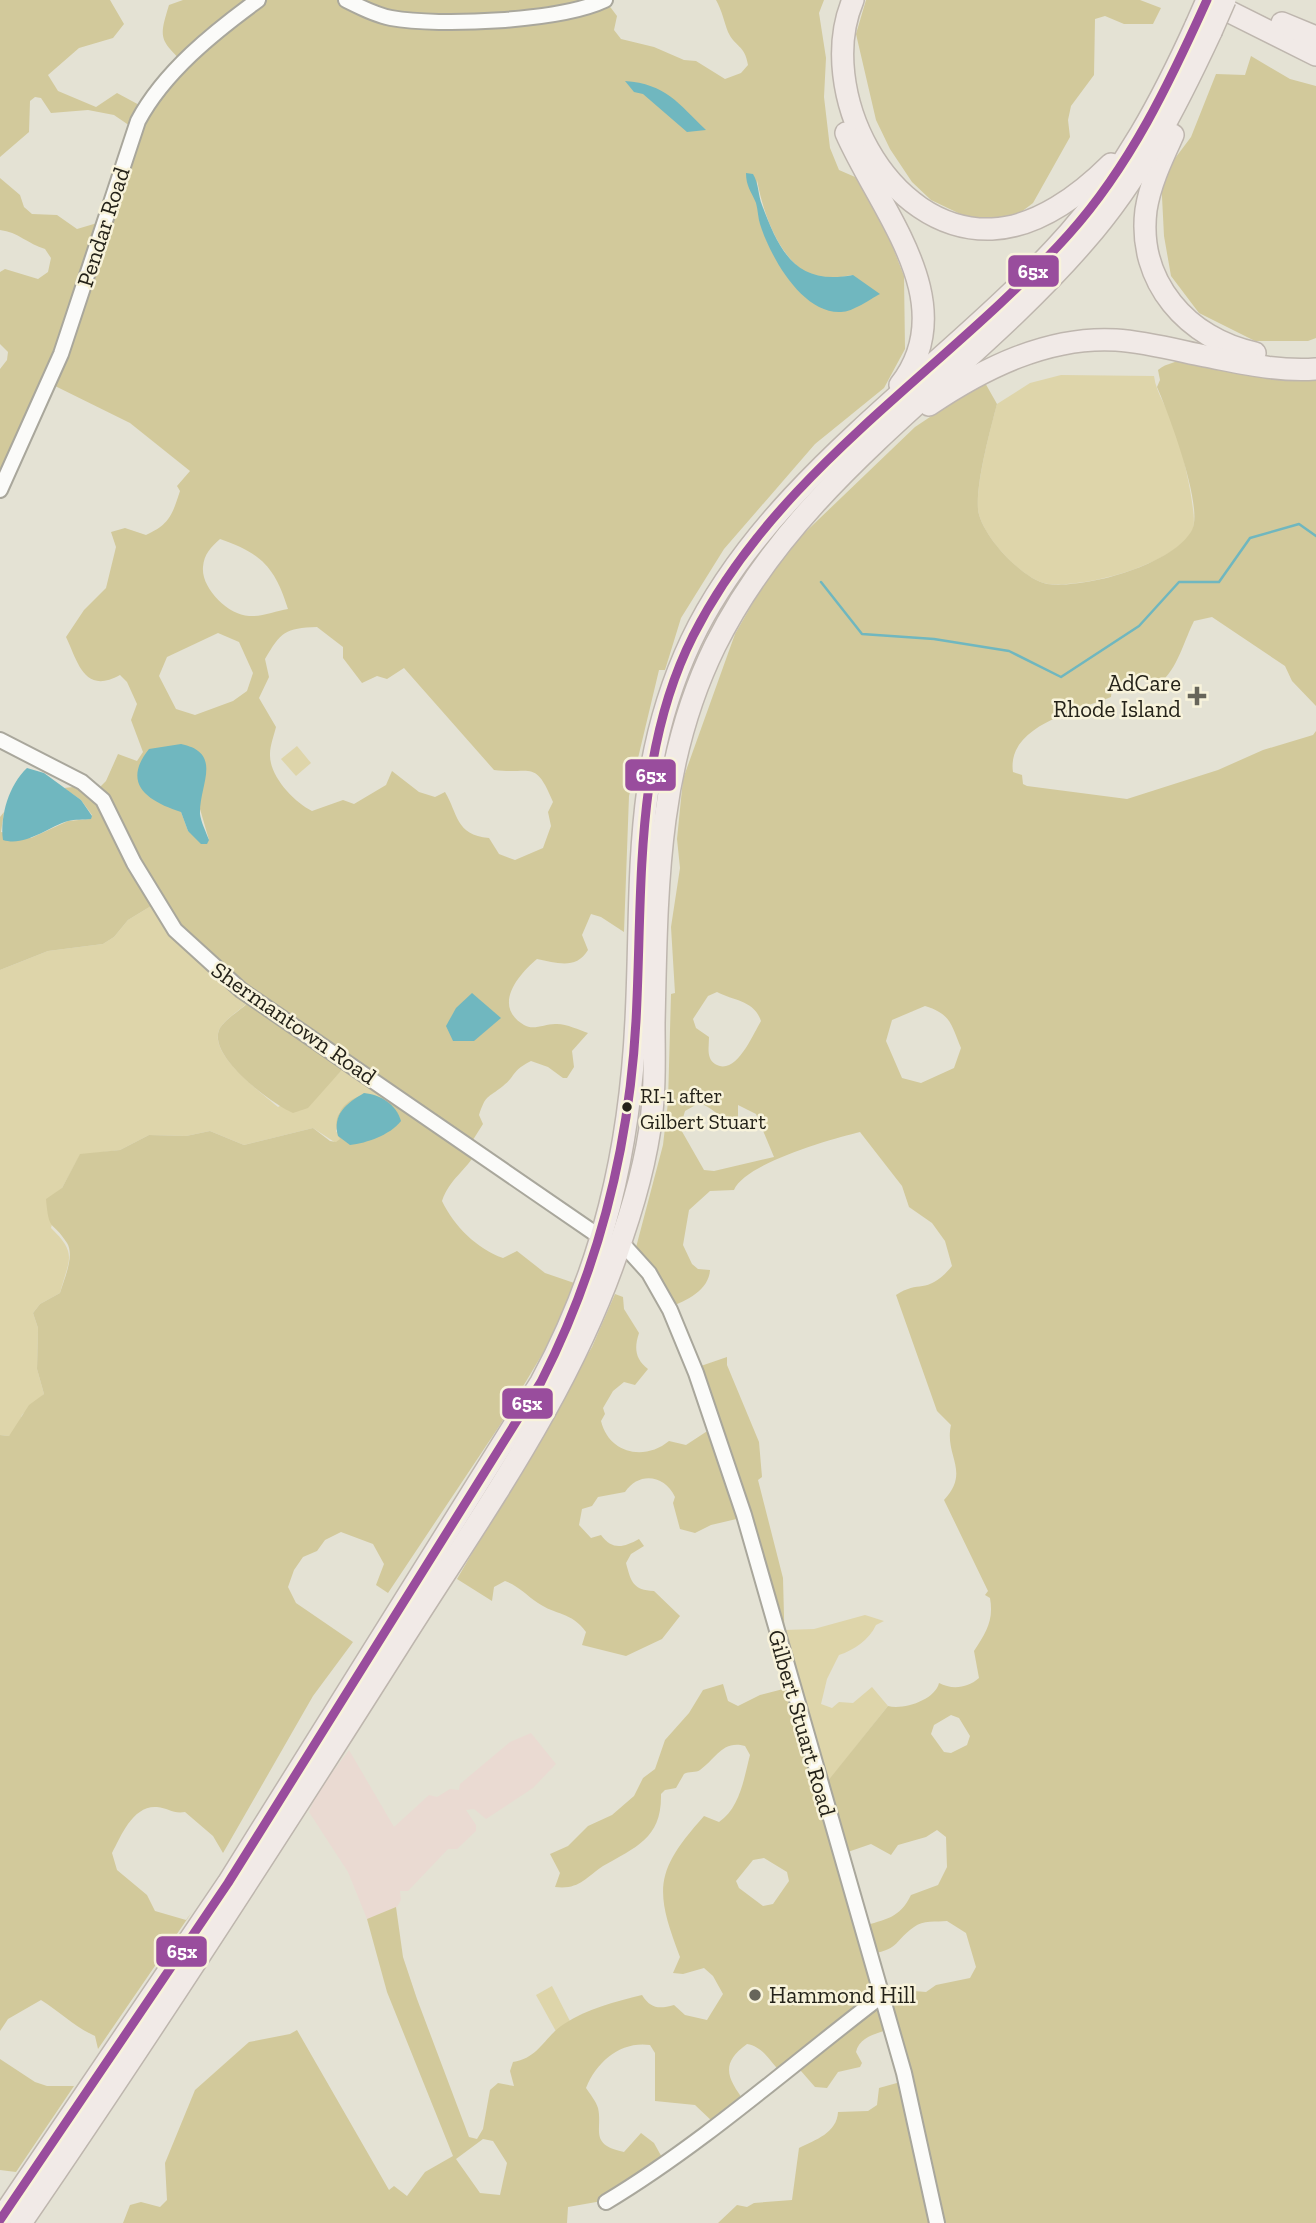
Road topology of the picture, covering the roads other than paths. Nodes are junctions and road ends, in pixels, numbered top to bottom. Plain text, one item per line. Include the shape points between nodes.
1 (258, 0) edge
2 (346, 0) edge
3 (605, 0) edge
4 (839, 0) edge
5 (853, 0) edge
6 (1207, 0) edge
7 (1228, 0) edge
8 (1203, 29) junction
9 (1267, 29) junction
10 (1316, 37) edge
11 (1316, 55) edge
12 (1316, 69) edge
13 (1142, 132) junction
14 (1316, 356) edge
15 (1316, 369) edge
16 (873, 433) junction
17 (0, 490) edge
18 (0, 740) edge
19 (612, 1240) junction
20 (353, 1683) junction
21 (195, 1962) junction
22 (880, 1997) junction
23 (606, 2202) dead end
24 (0, 2220) edge
25 (21, 2223) edge
26 (937, 2223) edge

1 - 17 street, Pendar Road via 189,57 153,95 138,121 61,354
2 - 3 street via 391,18 442,21 558,14
4 - 16 highway via 829,55 836,106 916,274 925,309 917,358
5 - 13 highway via 844,26 841,59 847,101 863,139 894,184 941,219 989,229 1032,219 1083,189
6 - 8 highway, bridge
6 - 9 highway
7 - 8 highway, bridge
7 - 10 highway
8 - 13 highway
8 - 14 highway via 1198,80 1150,193 1145,226 1153,271 1178,312 1209,337 1261,354
8 - 16 highway via 1158,138 1098,225 1033,295
9 - 11 highway
9 - 12 highway
13 - 16 highway via 1070,233
15 - 16 highway via 1260,366 1126,341 1074,341 1034,351 987,371
16 - 19 highway via 768,558 713,650 687,717 669,786 658,862 653,1102 633,1204
18 - 19 street, Shermantown Road via 82,782 103,800 175,930 231,982
19 - 20 highway via 541,1382
19 - 21 highway via 603,1296 552,1402
19 - 22 street, Gilbert Stuart Road via 660,1291 711,1414 744,1515
20 - 21 highway via 353,1695 218,1911
20 - 24 highway via 228,1883
21 - 25 highway
22 - 23 street via 752,2099
22 - 26 street, Gilbert Stuart Road via 904,2073

